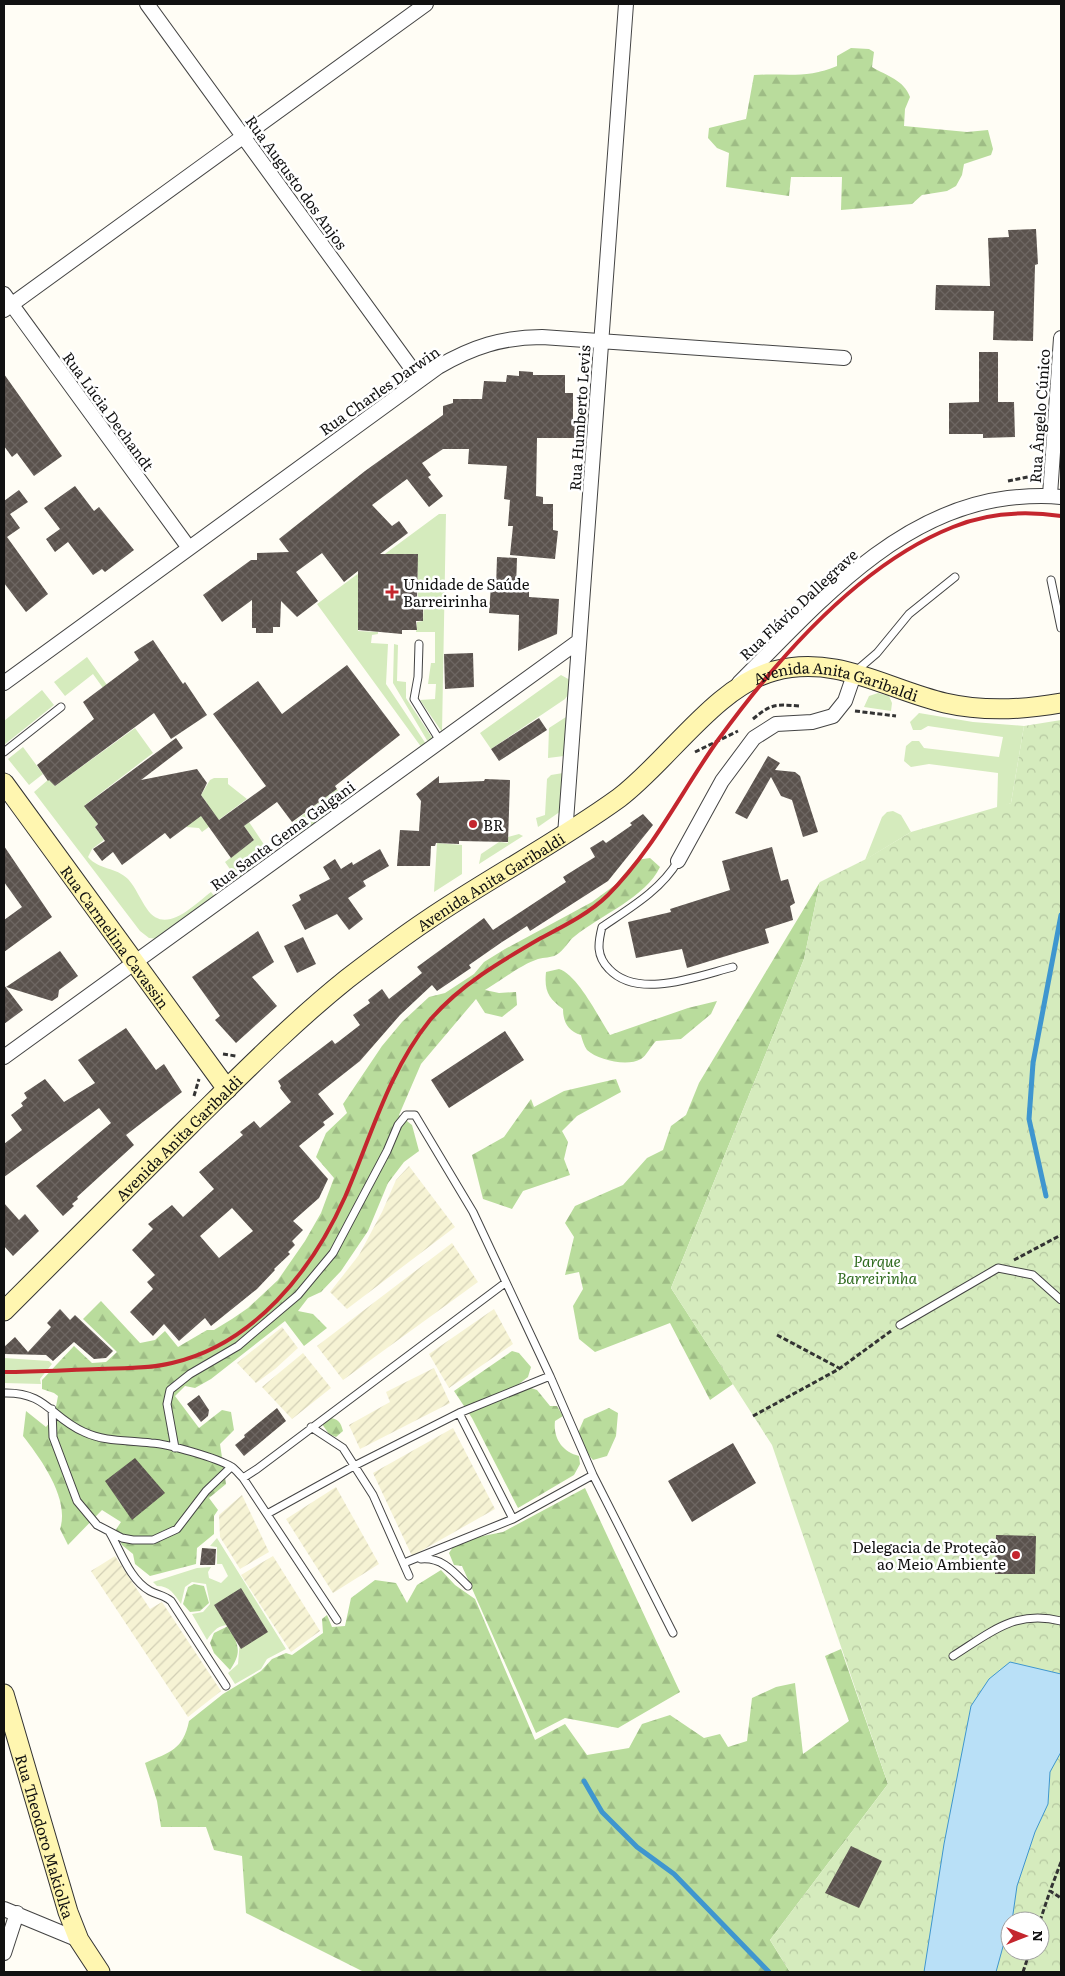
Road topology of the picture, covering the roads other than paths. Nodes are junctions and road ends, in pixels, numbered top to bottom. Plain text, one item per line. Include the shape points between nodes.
1 (147, 4) edge
2 (426, 4) edge
3 (626, 4) edge
4 (244, 136) junction
5 (6, 303) edge
6 (1061, 338) edge
7 (601, 341) junction
8 (844, 358) dead end
9 (420, 380) junction
10 (1055, 496) edge
11 (189, 548) junction
12 (955, 577) dead end
13 (1051, 580) dead end
14 (1061, 628) edge
15 (579, 641) junction
16 (419, 644) dead end
17 (855, 672) junction
18 (4, 683) edge
19 (729, 692) junction
20 (1061, 703) edge
21 (61, 707) dead end
22 (440, 741) junction
23 (4, 752) edge
24 (4, 784) edge
25 (565, 835) junction
26 (678, 861) joint
27 (134, 962) junction
28 (733, 967) dead end
29 (4, 1057) edge
30 (227, 1089) junction
31 (505, 1283) junction
32 (1061, 1300) edge
33 (4, 1309) edge
34 (900, 1325) road end
35 (550, 1376) junction
36 (4, 1393) edge
37 (52, 1410) junction
38 (459, 1413) junction
39 (311, 1427) junction
40 (175, 1448) junction
41 (354, 1466) junction
42 (231, 1467) junction
43 (593, 1475) junction
44 (243, 1478) junction
45 (267, 1514) junction
46 (513, 1519) junction
47 (110, 1533) junction
48 (416, 1560) junction
49 (404, 1563) junction
50 (410, 1576) dead end
51 (468, 1586) dead end
52 (337, 1620) dead end
53 (1061, 1621) edge
54 (673, 1633) dead end
55 (953, 1656) dead end
56 (226, 1686) dead end
57 (4, 1694) edge
58 (10, 1911) edge
59 (79, 1940) junction
60 (4, 1953) edge
61 (100, 1972) edge

1 - 4 street, Rua Augusto dos Anjos
2 - 4 street
3 - 7 street, Rua Humberto Levis
4 - 5 street
4 - 9 street, Rua Augusto dos Anjos
5 - 11 street, Rua Lúcia Dechandt
6 - 10 street, Rua Ângelo Cúnico
7 - 8 street, Rua Charles Darwin
7 - 9 street, Rua Charles Darwin via 535,337 499,340 457,356
7 - 15 street, Rua Humberto Levis
9 - 11 street, Rua Charles Darwin
10 - 19 street, Rua Flávio Dallegrave via 991,500 933,520 900,538 843,581
11 - 18 street, Rua Charles Darwin
12 - 17 lane via 909,614 877,653
13 - 14 lane
15 - 22 street, Rua Santa Gema Galgani
15 - 25 street, Rua Humberto Levis
16 - 22 lane via 414,699
17 - 19 main road, Avenida Anita Garibaldi via 823,666 790,667 771,671
17 - 20 main road, Avenida Anita Garibaldi via 931,699 963,706 1005,710
17 - 26 street via 845,701 833,716 776,724 754,738 731,766
19 - 25 main road, Avenida Anita Garibaldi via 643,778
21 - 23 lane
22 - 27 street, Rua Santa Gema Galgani
24 - 27 main road, Rua Carmelina Cavassin
25 - 30 main road, Avenida Anita Garibaldi via 382,952 314,1007
26 - 28 lane via 669,876 602,927 598,944 602,962 615,975 635,984 667,984
27 - 29 street, Rua Santa Gema Galgani
27 - 30 main road, Rua Carmelina Cavassin
30 - 33 main road, Avenida Anita Garibaldi
31 - 35 lane
31 - 39 lane
31 - 40 lane via 468,1204 415,1115 406,1114 333,1252 298,1295 238,1346 190,1374 170,1390 167,1404
32 - 34 lane via 1033,1275 998,1268
35 - 38 lane
35 - 43 lane
36 - 37 lane via 36,1397
37 - 40 lane via 71,1426 100,1437
37 - 47 lane via 53,1437 74,1495 87,1516
38 - 41 lane
38 - 46 lane
39 - 41 lane via 343,1448
39 - 44 lane
40 - 42 lane
41 - 45 lane
41 - 49 lane via 373,1495
42 - 44 lane
42 - 47 lane via 206,1491 178,1529 153,1540 134,1540
43 - 46 lane
43 - 54 lane
44 - 45 lane
45 - 52 lane
46 - 48 lane
47 - 56 lane via 136,1578 150,1591 171,1601
48 - 49 lane
48 - 51 lane via 431,1558 445,1564
49 - 50 lane
53 - 55 lane via 1045,1617 1001,1625
57 - 59 main road, Rua Theodoro Makiolka via 59,1883
58 - 59 street
58 - 60 street
59 - 61 main road, Rua Theodoro Makiolka

